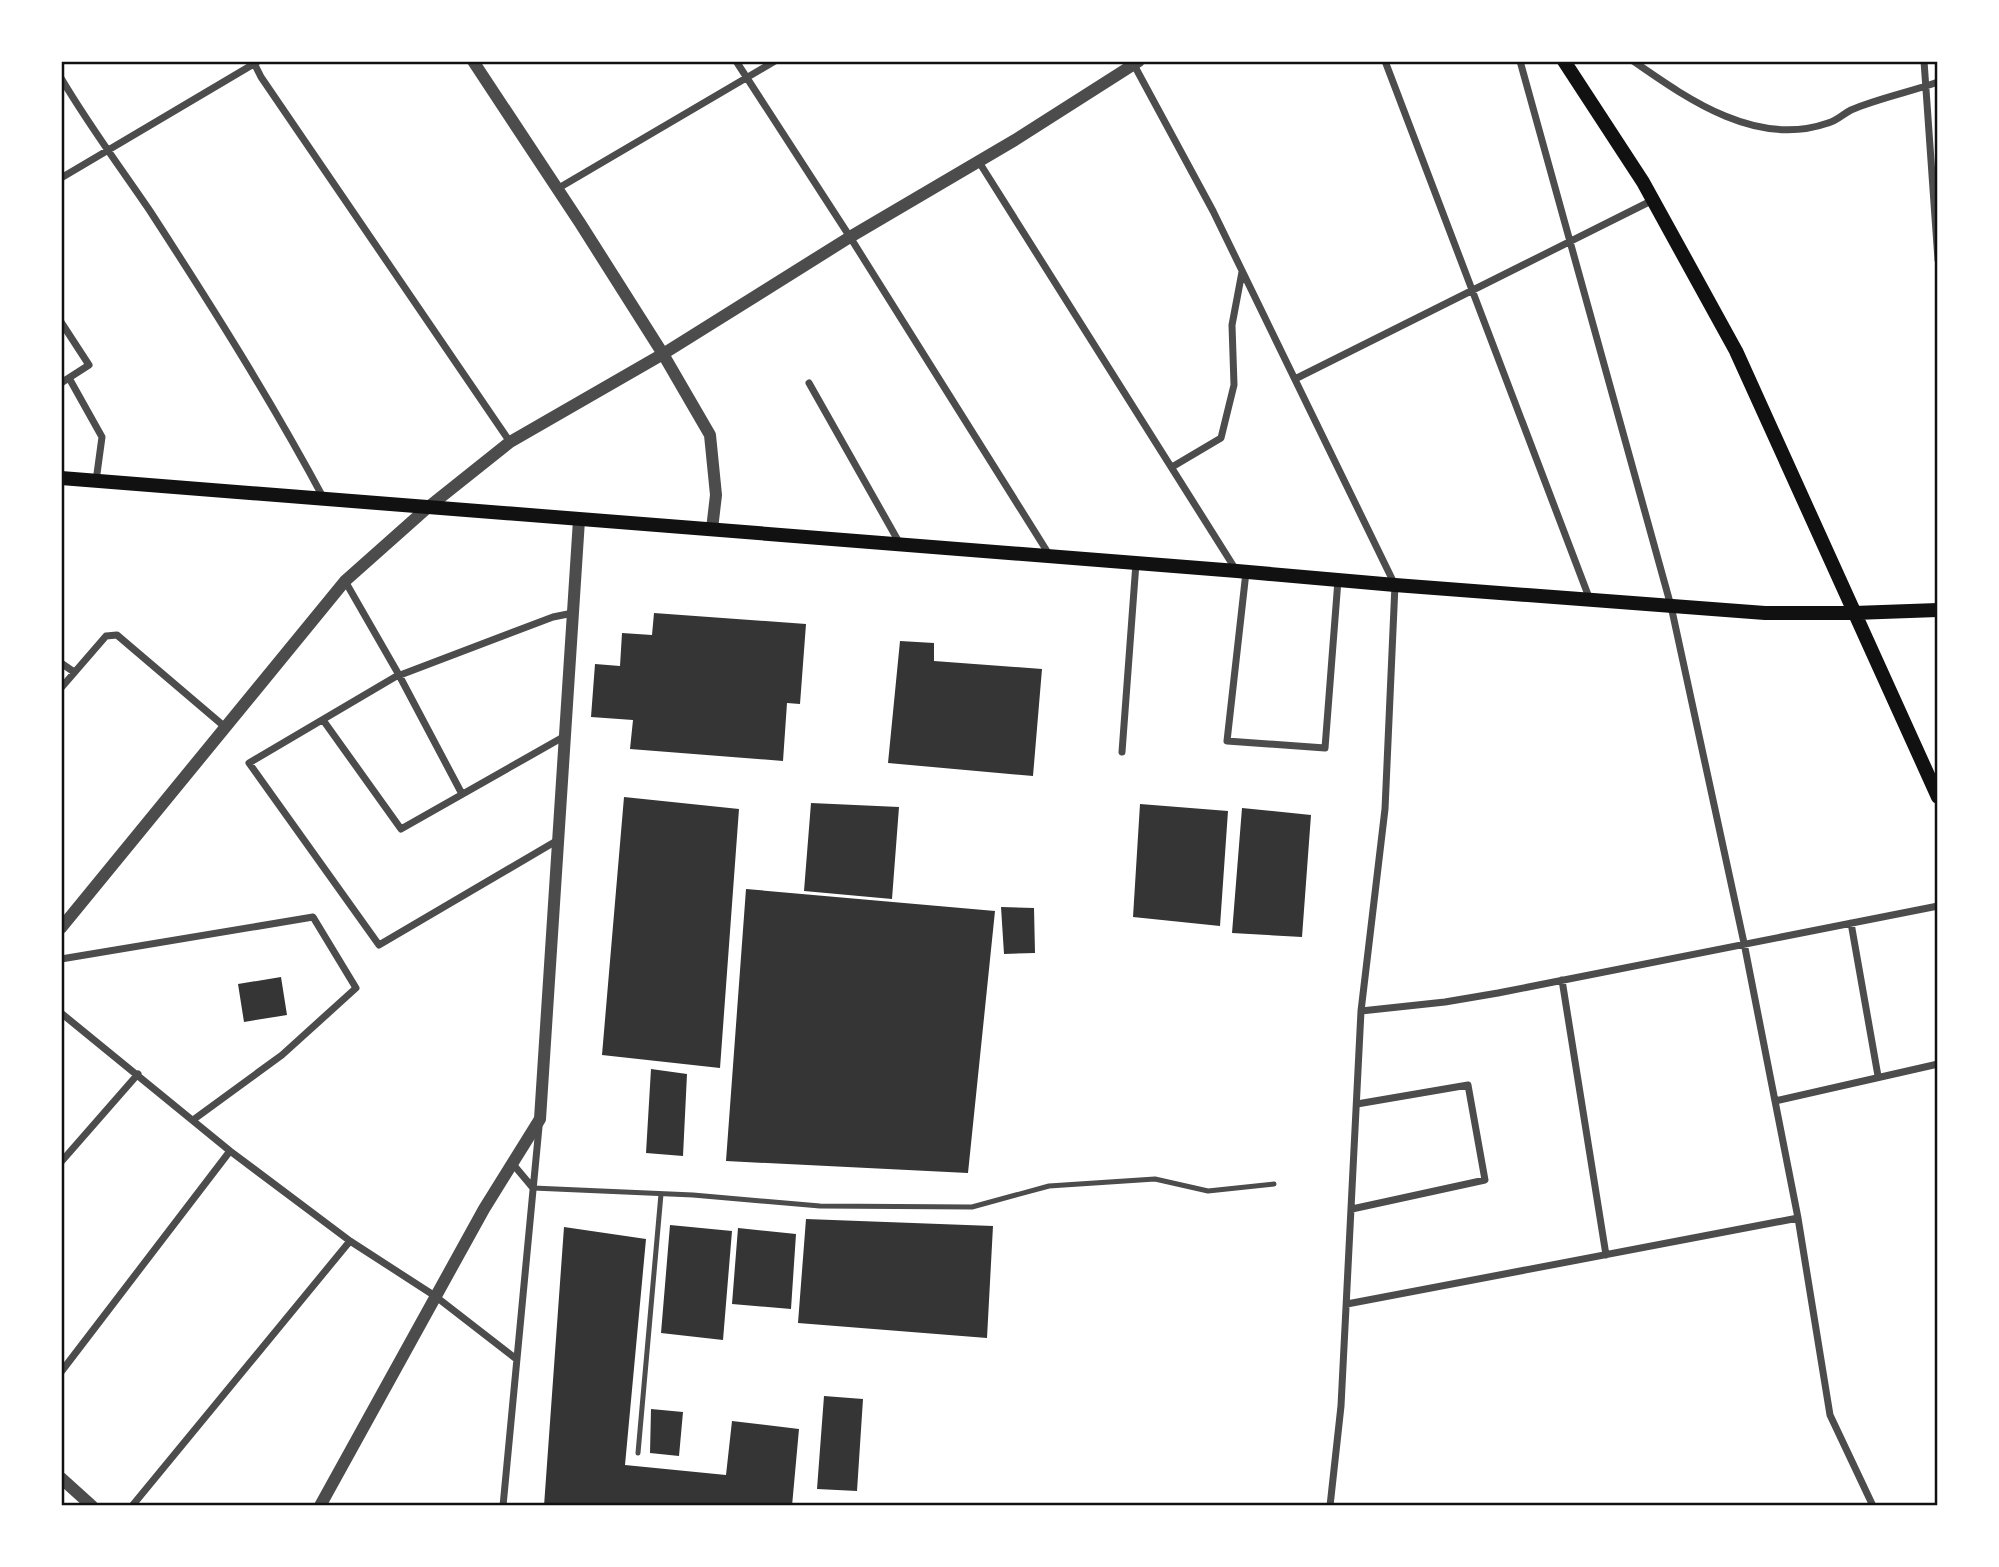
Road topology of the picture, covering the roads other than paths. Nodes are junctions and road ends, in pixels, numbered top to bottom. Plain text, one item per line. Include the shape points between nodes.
1 (473, 61) edge
2 (736, 61) edge
3 (775, 61) edge
4 (1385, 61) edge
5 (1520, 61) edge
6 (1564, 61) edge
7 (1633, 61) edge
8 (1924, 61) edge
9 (255, 62) edge
10 (1135, 62) edge
11 (61, 78) edge
12 (747, 78) junction
13 (1938, 82) edge
14 (1926, 86) junction
15 (109, 152) junction
16 (979, 162) junction
17 (61, 178) edge
18 (557, 190) junction
19 (1653, 200) junction
20 (850, 237) junction
21 (1569, 242) junction
22 (1938, 260) edge
23 (1242, 271) junction
24 (1472, 290) junction
25 (61, 322) edge
26 (663, 354) junction
27 (69, 378) junction
28 (1295, 379) junction
29 (61, 383) edge
30 (809, 383) dead end
31 (510, 442) junction
32 (1172, 467) junction
33 (61, 478) edge
34 (96, 481) junction
35 (324, 499) junction
36 (426, 509) junction
37 (579, 520) junction
38 (712, 529) junction
39 (900, 545) junction
40 (1050, 557) junction
41 (1136, 563) junction
42 (1241, 571) junction
43 (345, 580) junction
44 (1338, 580) junction
45 (1395, 585) junction
46 (1590, 600) junction
47 (1671, 606) junction
48 (1938, 610) edge
49 (573, 613) junction
50 (1853, 613) junction
51 (61, 663) edge
52 (74, 672) junction
53 (399, 675) junction
54 (61, 688) edge
55 (323, 720) junction
56 (225, 727) junction
57 (565, 736) junction
58 (1122, 752) dead end
59 (462, 794) junction
60 (1938, 797) edge
61 (558, 840) junction
62 (1938, 906) edge
63 (1851, 923) junction
64 (61, 928) edge
65 (1744, 943) junction
66 (61, 960) edge
67 (1562, 980) junction
68 (1362, 1011) junction
69 (61, 1013) edge
70 (1938, 1064) edge
71 (138, 1074) junction
72 (1878, 1076) junction
73 (1775, 1101) junction
74 (1357, 1104) junction
75 (540, 1119) junction
76 (192, 1120) junction
77 (230, 1151) junction
78 (61, 1162) edge
79 (512, 1163) junction
80 (1274, 1184) dead end
81 (533, 1188) junction
82 (661, 1194) junction
83 (1352, 1209) junction
84 (1798, 1219) junction
85 (350, 1241) junction
86 (1606, 1255) junction
87 (435, 1296) junction
88 (1347, 1304) junction
89 (516, 1358) junction
90 (61, 1372) edge
91 (638, 1453) dead end
92 (61, 1478) edge
93 (93, 1506) edge
94 (132, 1506) edge
95 (320, 1506) edge
96 (503, 1506) edge
97 (1330, 1506) edge
98 (1873, 1506) edge

1 - 18 street
2 - 12 street
3 - 12 street
4 - 24 street
5 - 21 street
6 - 19 main road
7 - 14 street via 1684,96 1764,129 1794,130 1829,123 1852,110
8 - 14 street
9 - 15 street
9 - 31 street
10 - 16 street
10 - 23 street
11 - 15 street
12 - 18 street
12 - 20 street
13 - 14 street
14 - 22 street
15 - 17 street
15 - 35 street via 284,424
16 - 20 street
16 - 32 street
18 - 26 street
19 - 21 street
19 - 50 main road via 1736,351
20 - 26 street
20 - 40 street
21 - 24 street
21 - 47 street
23 - 28 street
23 - 32 street via 1232,325 1234,385 1221,438
24 - 28 street
24 - 46 street
25 - 27 street via 89,365
26 - 31 street
26 - 38 street via 710,435 716,495
27 - 29 street
27 - 34 street via 102,438
28 - 45 street
30 - 39 street
31 - 36 street
32 - 42 street
33 - 34 main road
34 - 35 main road
35 - 36 main road
36 - 37 main road
36 - 43 street
37 - 38 main road
37 - 49 street
38 - 39 main road
39 - 40 main road
40 - 41 main road
41 - 42 main road
41 - 58 street
42 - 44 main road
42 - 44 street via 1227,741 1325,748
43 - 53 street
43 - 56 street
44 - 45 main road
45 - 46 main road
45 - 68 street via 1385,809
46 - 47 main road
47 - 50 main road
47 - 65 street
48 - 50 main road
49 - 53 street
49 - 57 street
50 - 60 main road
51 - 52 street
52 - 54 street
52 - 56 street via 106,636 117,635
53 - 55 street
53 - 59 street
55 - 59 street via 401,829
55 - 61 street via 249,763 379,945
56 - 64 street
57 - 59 street
57 - 61 street
61 - 75 street
62 - 63 street
63 - 65 street
63 - 72 street
65 - 67 street
65 - 73 street
66 - 76 street via 313,917 356,988 282,1055
67 - 68 street via 1445,1002
67 - 86 street
68 - 74 street
69 - 71 street
70 - 72 street
71 - 76 street
71 - 78 street
72 - 73 street
73 - 84 street
74 - 83 street
74 - 83 street via 1468,1084 1485,1180
75 - 79 street
75 - 81 street
76 - 77 street
77 - 85 street
77 - 90 street
79 - 81 street
79 - 87 street
80 - 82 lane via 1208,1191 1155,1179 1049,1186 972,1207 820,1206
81 - 82 lane
81 - 89 street
82 - 91 lane
83 - 88 street
84 - 86 street
84 - 98 street via 1830,1415
85 - 87 street
85 - 94 street
86 - 88 street
87 - 89 street
87 - 95 street
88 - 97 street via 1342,1406
89 - 96 street
92 - 93 street

